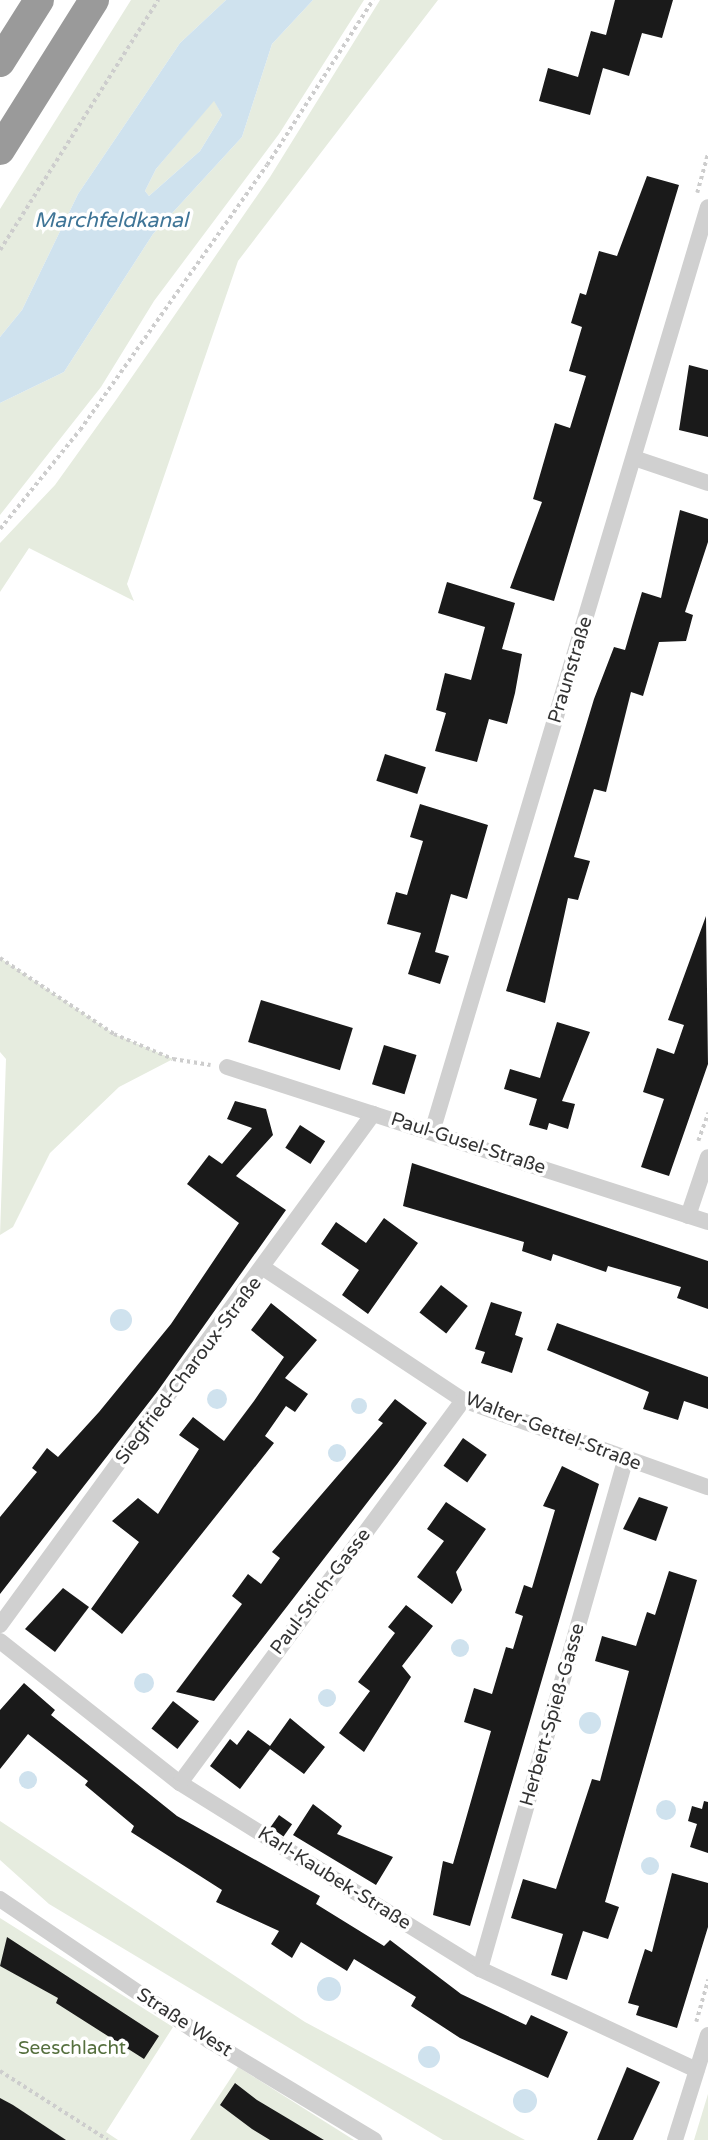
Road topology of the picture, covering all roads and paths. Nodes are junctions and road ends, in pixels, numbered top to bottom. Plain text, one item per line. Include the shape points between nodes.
1 (39, 0) edge
2 (94, 0) edge
3 (158, 0) edge
4 (373, 0) edge
5 (0, 62) edge
6 (0, 150) edge
7 (708, 207) edge
8 (0, 250) edge
9 (634, 458) junction
10 (708, 483) edge
11 (0, 529) edge
12 (0, 958) edge
13 (227, 1067) joint
14 (373, 1114) junction
15 (432, 1132) junction
16 (708, 1157) edge
17 (688, 1216) junction
18 (708, 1223) edge
19 (265, 1269) junction
20 (463, 1400) junction
21 (625, 1461) junction
22 (708, 1487) edge
23 (0, 1625) edge
24 (0, 1641) edge
25 (180, 1783) junction
26 (0, 1899) edge
27 (480, 1969) junction
28 (708, 2035) edge
29 (697, 2070) junction
30 (0, 2071) edge
31 (108, 2140) edge
32 (374, 2140) edge
33 (675, 2140) edge

1 - 5 highway
2 - 6 highway
3 - 8 path
4 - 11 path via 267,165 88,420
7 - 9 street, Praunstraße
9 - 10 street
9 - 15 street, Praunstraße
12 - 13 path via 114,1034 173,1059
13 - 14 street, Paul-Gusel-Straße
14 - 15 street, Paul-Gusel-Straße
14 - 19 street, Siegfried-Charoux-Straße
15 - 17 street, Paul-Gusel-Straße
16 - 17 street
17 - 18 street, Paul-Gusel-Straße
19 - 20 street, Walter-Gettel-Straße
19 - 23 street, Siegfried-Charoux-Straße
20 - 21 street, Walter-Gettel-Straße
20 - 25 street, Paul-Stich-Gasse
21 - 22 street, Walter-Gettel-Straße
21 - 27 street, Herbert-Spieß-Gasse
24 - 25 street, Karl-Kaubek-Straße
25 - 27 street, Karl-Kaubek-Straße
26 - 32 street, Straße West via 210,2041
27 - 29 street, Karl-Kaubek-Straße
28 - 29 street
29 - 33 street
30 - 31 path

